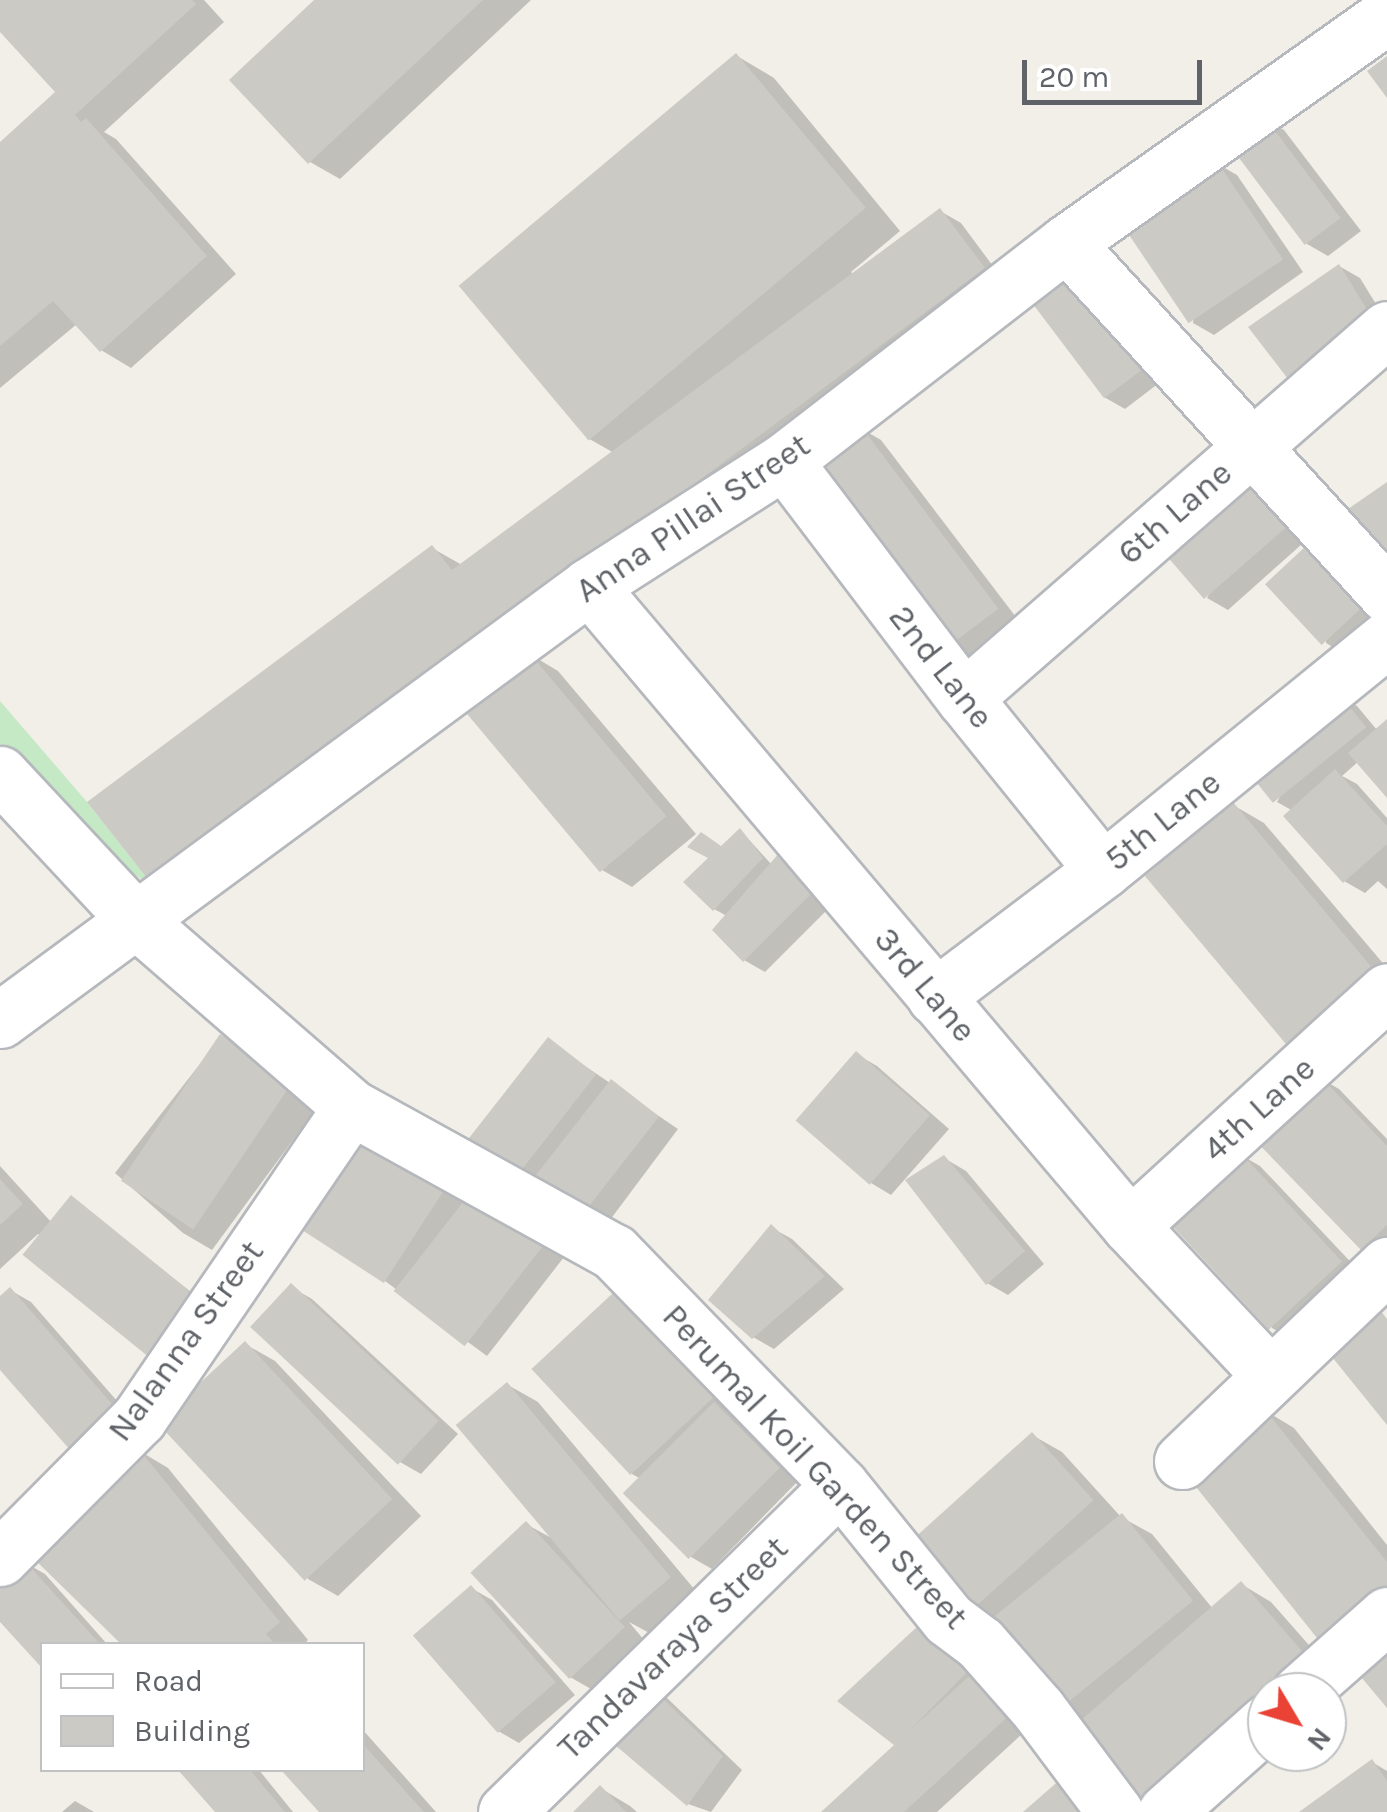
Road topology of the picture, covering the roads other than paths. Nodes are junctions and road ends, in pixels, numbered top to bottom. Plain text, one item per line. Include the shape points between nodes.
1 (1387, 16) edge
2 (1066, 243) junction
3 (1387, 329) edge
4 (1252, 445) junction
5 (784, 461) junction
6 (589, 586) junction
7 (1387, 595) edge
8 (1387, 638) edge
9 (964, 698) junction
10 (0, 774) edge
11 (1103, 870) junction
12 (136, 920) junction
13 (1387, 992) edge
14 (935, 997) junction
15 (0, 1020) edge
16 (351, 1107) junction
17 (1130, 1226) junction
18 (1387, 1265) edge
19 (1270, 1375) junction
20 (1182, 1461) dead end
21 (840, 1484) junction
22 (0, 1558) edge
23 (1387, 1615) edge
24 (1323, 1672) edge
25 (1247, 1740) edge
26 (506, 1812) edge
27 (1115, 1812) edge
28 (1166, 1812) edge

1 - 2 street, Anna Pillai Street
2 - 4 street
2 - 5 street, Anna Pillai Street
3 - 4 street, 6th Lane
4 - 7 street
4 - 9 street, 6th Lane
5 - 6 street, Anna Pillai Street
5 - 9 street, 2nd Lane
6 - 12 street, Anna Pillai Street
6 - 14 street, 3rd Lane
8 - 11 street, 5th Lane
9 - 11 street, 2nd Lane
10 - 12 street, Perumal Koil Garden Street
11 - 14 street, 5th Lane
12 - 15 street, Anna Pillai Street
12 - 16 street, Perumal Koil Garden Street
13 - 17 street, 4th Lane
14 - 17 street, 3rd Lane
16 - 21 street, Perumal Koil Garden Street via 614,1252
16 - 22 street, Nalanna Street via 139,1418
17 - 19 street, 3rd Lane
18 - 19 street
19 - 20 street
21 - 26 street, Tandavaraya Street
21 - 27 street, Perumal Koil Garden Street via 948,1619 980,1643 1038,1709
23 - 24 street
25 - 28 street

